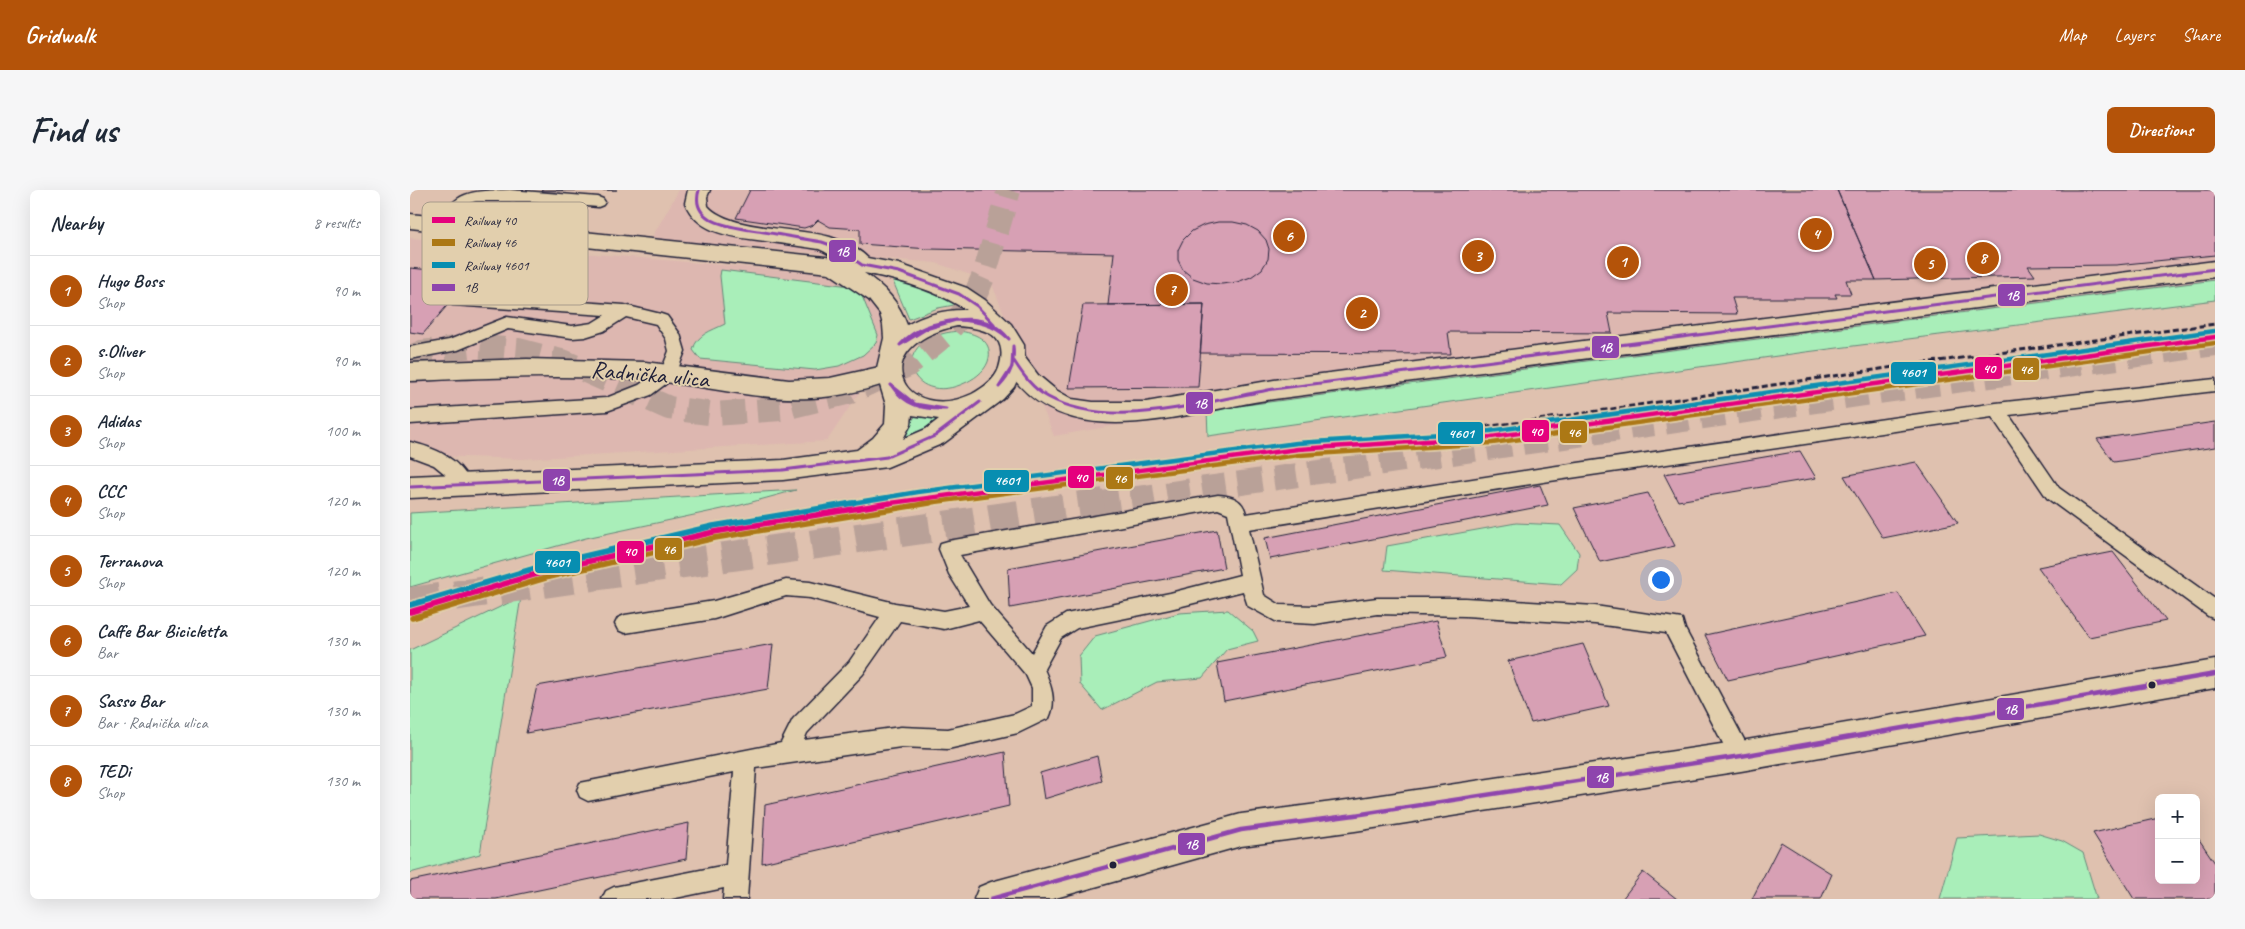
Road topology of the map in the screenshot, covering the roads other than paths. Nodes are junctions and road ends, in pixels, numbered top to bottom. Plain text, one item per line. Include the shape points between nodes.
1 (699, 190) edge
2 (461, 202) edge
3 (598, 202) dead end
4 (588, 240) edge
5 (862, 265) junction
6 (835, 266) junction
7 (2215, 270) edge
8 (538, 305) edge
9 (624, 312) junction
10 (994, 324) junction
11 (410, 353) edge
12 (1014, 361) junction
13 (410, 372) edge
14 (669, 373) junction
15 (892, 375) junction
16 (2215, 385) edge
17 (984, 399) junction
18 (1996, 410) junction
19 (410, 417) edge
20 (410, 449) edge
21 (860, 461) junction
22 (462, 483) junction
23 (410, 487) edge
24 (1239, 523) junction
25 (1250, 581) junction
26 (2215, 610) edge
27 (983, 611) junction
28 (895, 612) junction
29 (625, 624) dead end
30 (1033, 669) junction
31 (2215, 674) edge
32 (788, 752) junction
33 (1741, 756) junction
34 (746, 761) junction
35 (588, 790) dead end
36 (738, 874) junction
37 (614, 899) edge
38 (736, 899) edge
39 (991, 899) edge

1 - 5 street via 696,206 714,223 727,228 822,242 836,247
2 - 3 lane via 472,196 499,193
4 - 6 street
5 - 6 street
5 - 10 street via 900,272 959,294 977,306
6 - 15 street via 865,283 886,306 894,323 896,338
7 - 12 street via 1235,395 1142,412 1094,412 1061,405 1037,392
8 - 9 lane
9 - 11 lane via 585,331 508,323 452,346
9 - 14 lane via 661,320 674,338 677,351
10 - 12 street via 1007,335 1014,347
10 - 15 street via 957,318 917,330 902,343
12 - 17 street via 999,388
13 - 14 street, Radnička ulica via 598,368
14 - 15 street, Radnička ulica via 776,388 809,389
14 - 19 lane via 645,390 607,404
15 - 17 street via 908,403 924,409 964,407
15 - 21 street via 900,409 899,422 892,436
16 - 18 lane
17 - 21 street via 954,423 917,445 887,457
18 - 24 lane via 1550,474
18 - 26 lane via 2053,492
20 - 22 lane via 427,453 450,465
21 - 22 street via 783,470
22 - 23 street
24 - 25 lane
24 - 27 lane via 1236,509 1229,503 1218,502 948,549
25 - 30 lane via 1073,620 1054,632
25 - 33 lane via 1255,600 1277,613 1315,615 1377,606 1465,607 1595,615 1675,626
27 - 28 lane via 944,620
27 - 30 lane
28 - 29 lane via 810,590 786,588 714,610
28 - 32 lane via 856,668 800,726
30 - 32 lane via 1042,688 1042,711 1018,723 948,738 901,737
31 - 33 street
32 - 34 lane
33 - 39 street via 1355,816 1241,830
34 - 35 lane
34 - 36 lane
36 - 37 lane
36 - 38 lane

